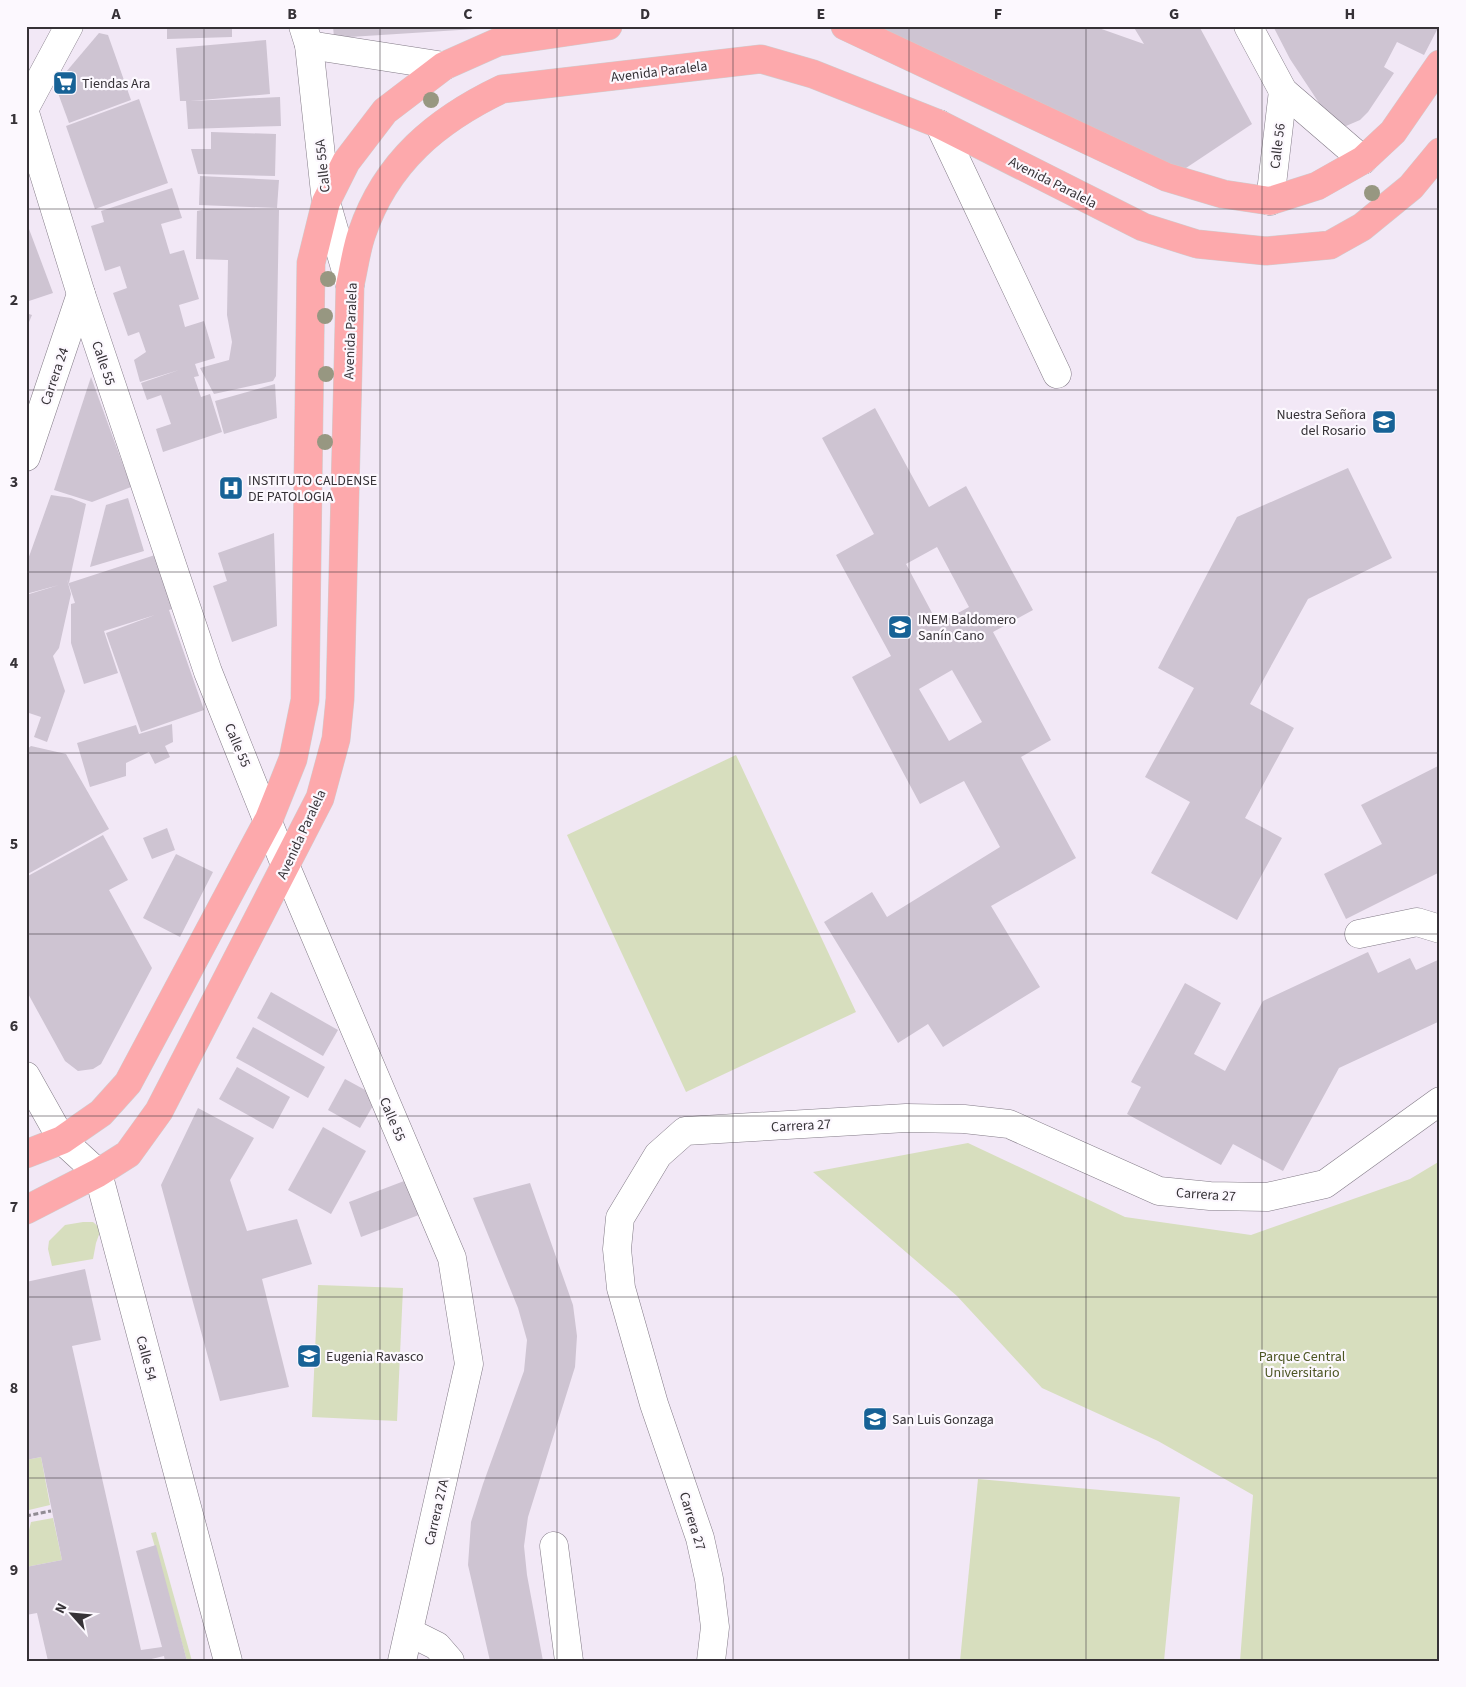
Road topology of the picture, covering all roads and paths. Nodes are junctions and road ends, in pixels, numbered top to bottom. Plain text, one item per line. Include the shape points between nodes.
1 (69, 26) edge
2 (608, 26) edge
3 (845, 26) edge
4 (1248, 26) edge
5 (498, 34) edge
6 (306, 36) edge
7 (1440, 64) edge
8 (444, 66) junction
9 (1284, 91) junction
10 (26, 106) edge
11 (26, 116) edge
12 (938, 124) junction
13 (1440, 152) edge
14 (1363, 160) junction
15 (1270, 201) junction
16 (326, 202) junction
17 (350, 285) junction
18 (81, 294) junction
19 (1057, 374) dead end
20 (26, 457) edge
21 (269, 819) junction
22 (286, 866) junction
23 (1440, 929) edge
24 (1359, 934) dead end
25 (26, 1076) edge
26 (1440, 1101) edge
27 (62, 1140) junction
28 (26, 1154) edge
29 (98, 1173) junction
30 (26, 1210) edge
31 (469, 1364) joint
32 (51, 1511) dead end
33 (26, 1516) edge
34 (26, 1521) edge
35 (26, 1527) edge
36 (554, 1546) dead end
37 (409, 1632) junction
38 (228, 1661) edge
39 (402, 1661) edge
40 (450, 1661) edge
41 (569, 1661) edge
42 (711, 1661) edge

1 - 10 street
2 - 5 main road
3 - 15 main road via 1166,177 1223,194
4 - 9 street
5 - 8 main road
6 - 8 street, Calle 55A
6 - 16 street, Calle 55A
7 - 14 main road via 1393,132
8 - 16 main road via 385,111 346,162
9 - 14 street
9 - 15 street, Calle 56
11 - 18 street, Calle 55
12 - 13 main road, Avenida Paralela via 1143,227 1198,244 1266,251 1330,245 1362,227 1411,187
12 - 17 main road, Avenida Paralela via 814,74 761,59 502,89 468,105 430,132 404,159 382,189 362,233
12 - 19 street
14 - 15 main road via 1317,186
16 - 17 street, Calle 55A
16 - 21 main road via 311,263 305,700 293,760
17 - 22 main road, Avenida Paralela via 340,699 336,739 320,798
18 - 20 street, Carrera 24
18 - 21 street, Calle 55 via 208,672
21 - 22 street, Calle 55
21 - 27 main road via 128,1084 101,1113
22 - 29 main road, Avenida Paralela via 159,1111 128,1154
22 - 31 street, Calle 55 via 452,1258
23 - 24 street via 1417,922
25 - 27 street
26 - 42 street, Carrera 27 via 1325,1184 1267,1197 1159,1191 1009,1124 906,1118 685,1131 658,1155 620,1218 617,1249 620,1288 654,1404 700,1538 715,1627
27 - 28 main road
27 - 29 street
29 - 30 main road, Avenida Paralela
29 - 38 street, Calle 54
31 - 37 street, Carrera 27A
32 - 33 path
34 - 35 path
36 - 41 street
37 - 39 street, Carrera 27A
37 - 40 street via 437,1646

